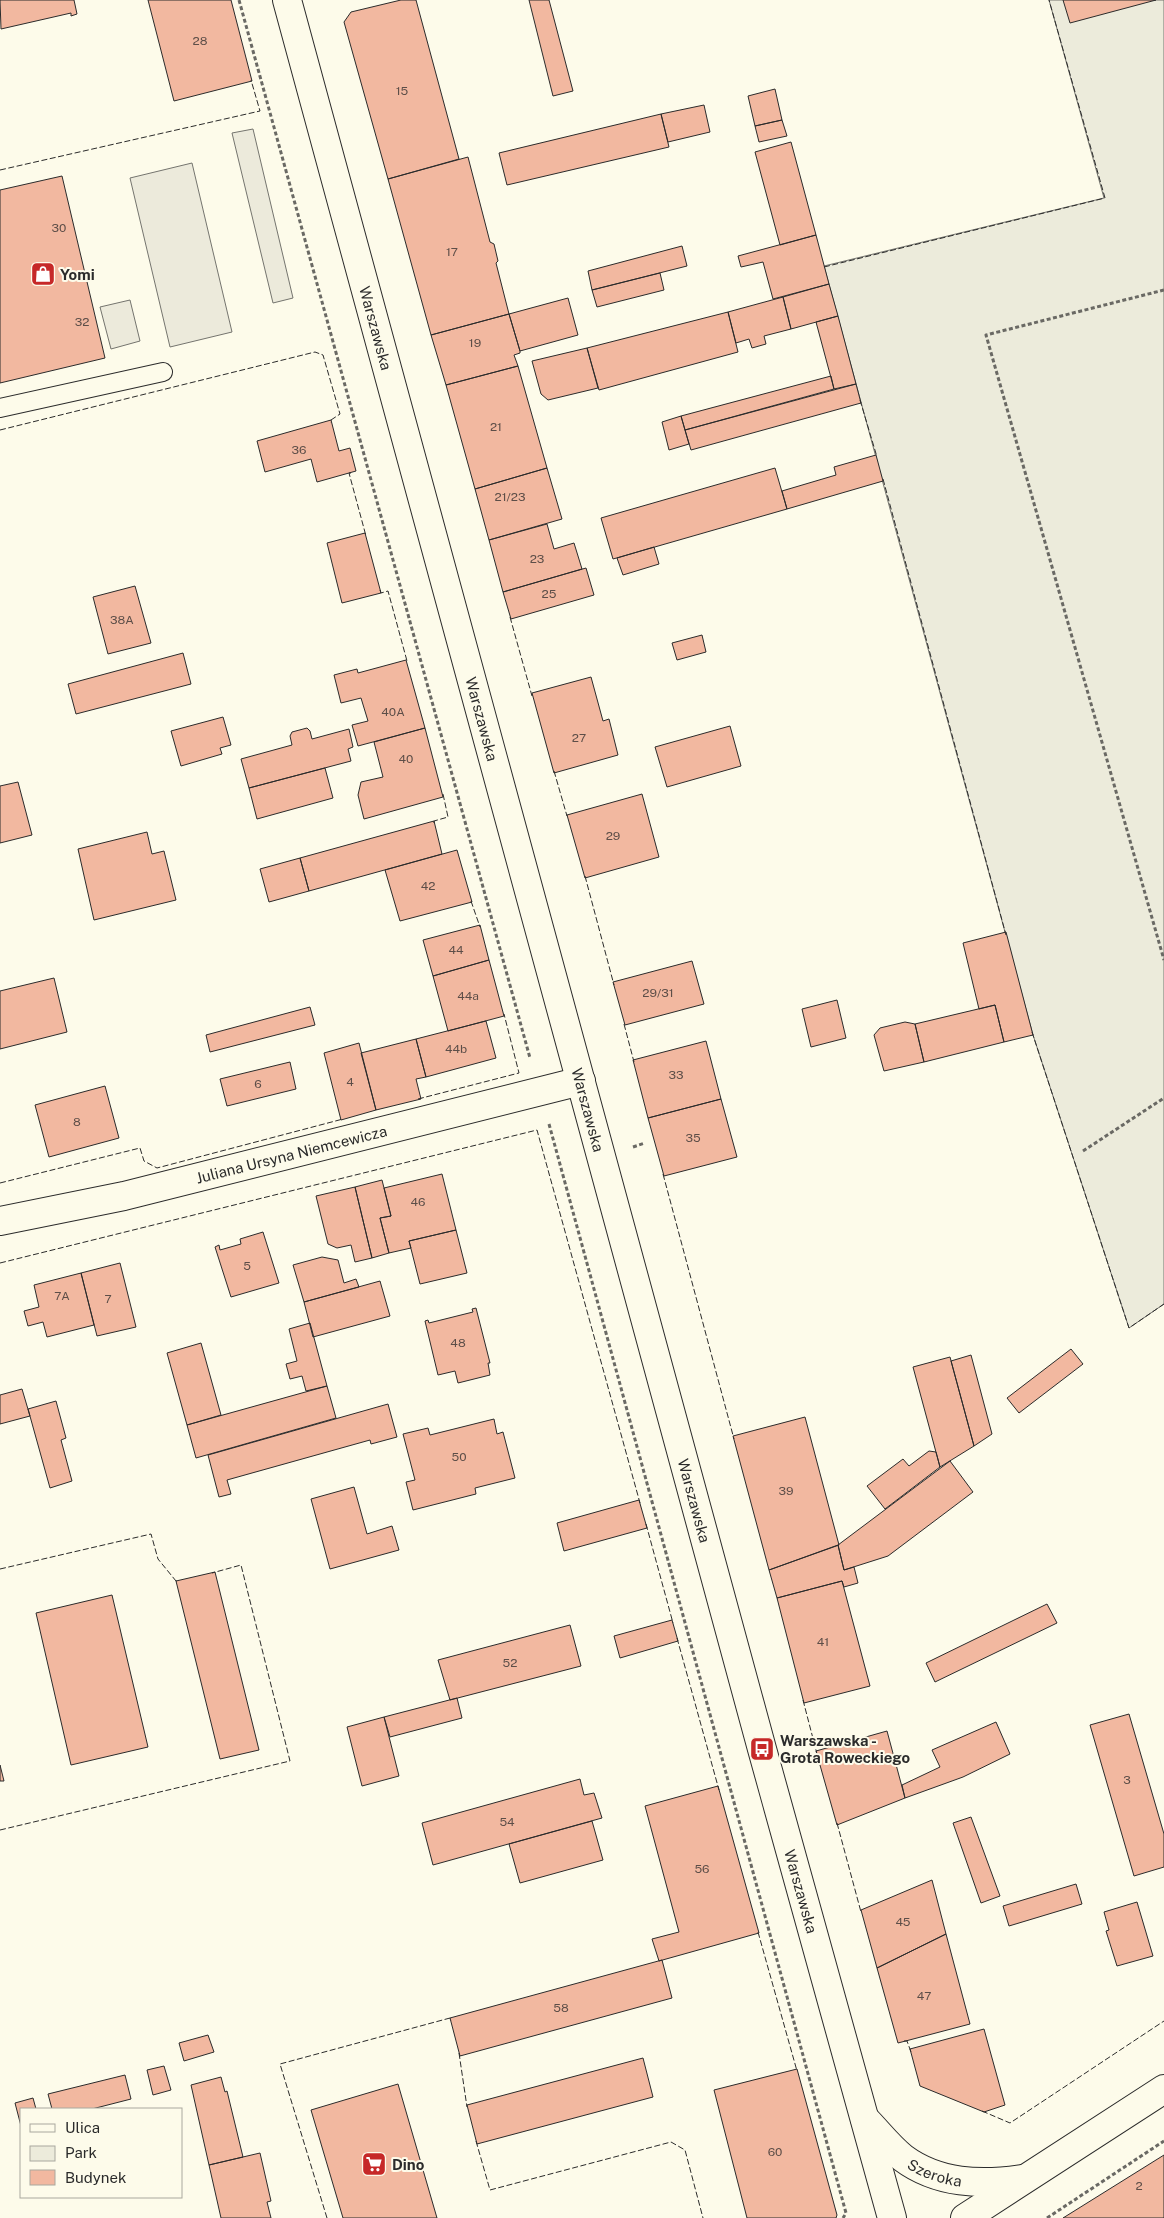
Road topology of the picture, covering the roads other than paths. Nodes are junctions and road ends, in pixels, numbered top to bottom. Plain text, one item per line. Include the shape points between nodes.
1 (293, 1) edge
2 (163, 372) dead end
3 (0, 408) edge
4 (581, 1081) junction
5 (0, 1221) edge
6 (1164, 2089) edge
7 (863, 2117) junction
8 (1026, 2178) junction
9 (892, 2218) edge
10 (965, 2218) edge

1 - 4 main road, Warszawska
2 - 3 lane
4 - 5 main road, Juliana Ursyna Niemcewicza via 124,1196
4 - 7 main road, Warszawska
6 - 8 main road, Szeroka
7 - 8 main road, Szeroka via 902,2158 932,2174 963,2182 993,2183
7 - 9 main road, Warszawska
8 - 10 main road, Szeroka

